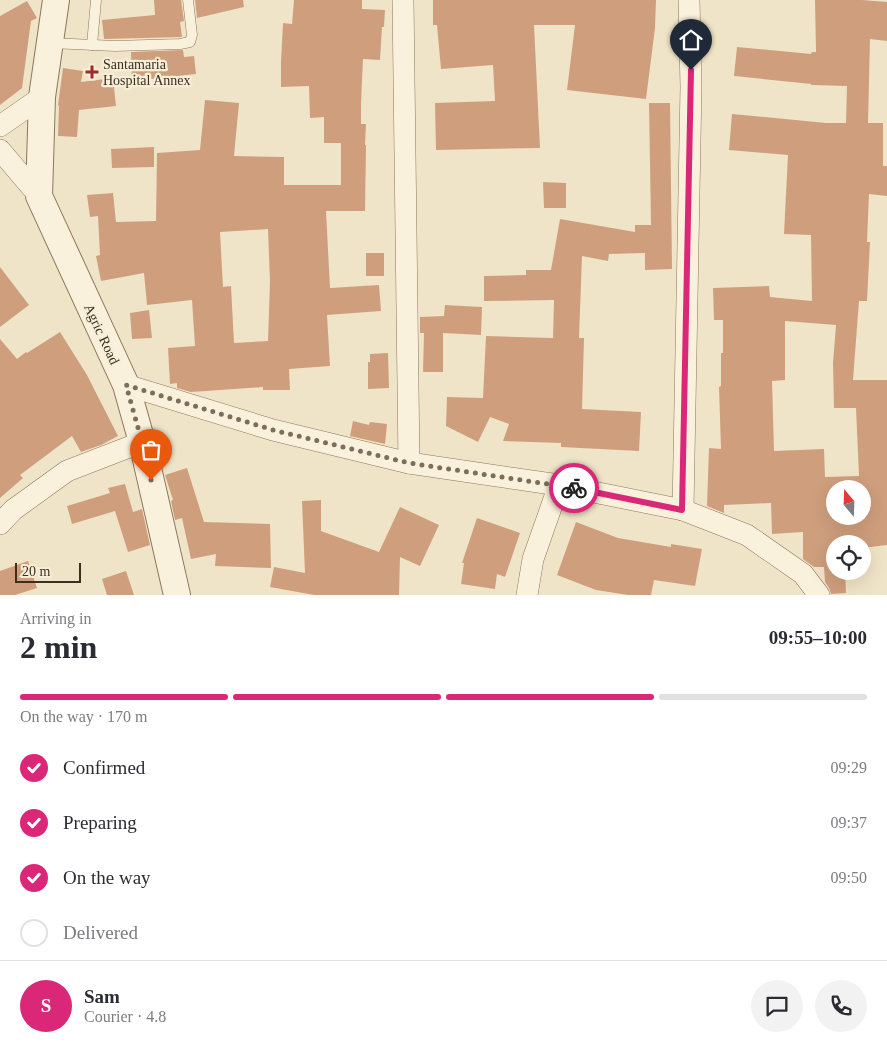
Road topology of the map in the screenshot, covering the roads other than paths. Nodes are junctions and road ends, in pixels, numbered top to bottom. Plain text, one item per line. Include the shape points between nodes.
1 (56, 0) edge
2 (96, 0) edge
3 (188, 0) edge
4 (403, 0) edge
5 (689, 0) edge
6 (50, 43) junction
7 (92, 45) junction
8 (42, 97) junction
9 (0, 126) edge
10 (0, 150) edge
11 (39, 196) junction
12 (126, 385) junction
13 (142, 442) junction
14 (409, 463) junction
15 (558, 485) junction
16 (682, 510) junction
17 (0, 524) edge
18 (177, 595) edge
19 (527, 595) edge
20 (819, 595) edge

1 - 6 street
2 - 7 lane
3 - 7 lane via 190,42
4 - 14 street
5 - 16 street via 691,87
6 - 7 lane
6 - 8 street
8 - 9 street
8 - 11 street
10 - 11 street
11 - 12 street, Agric Road
12 - 13 street, Agric Road
12 - 14 street via 273,430
13 - 17 street via 67,471
13 - 18 street, Agric Road
14 - 15 street
15 - 16 street
15 - 19 street via 533,559
16 - 20 street via 746,535 803,574

